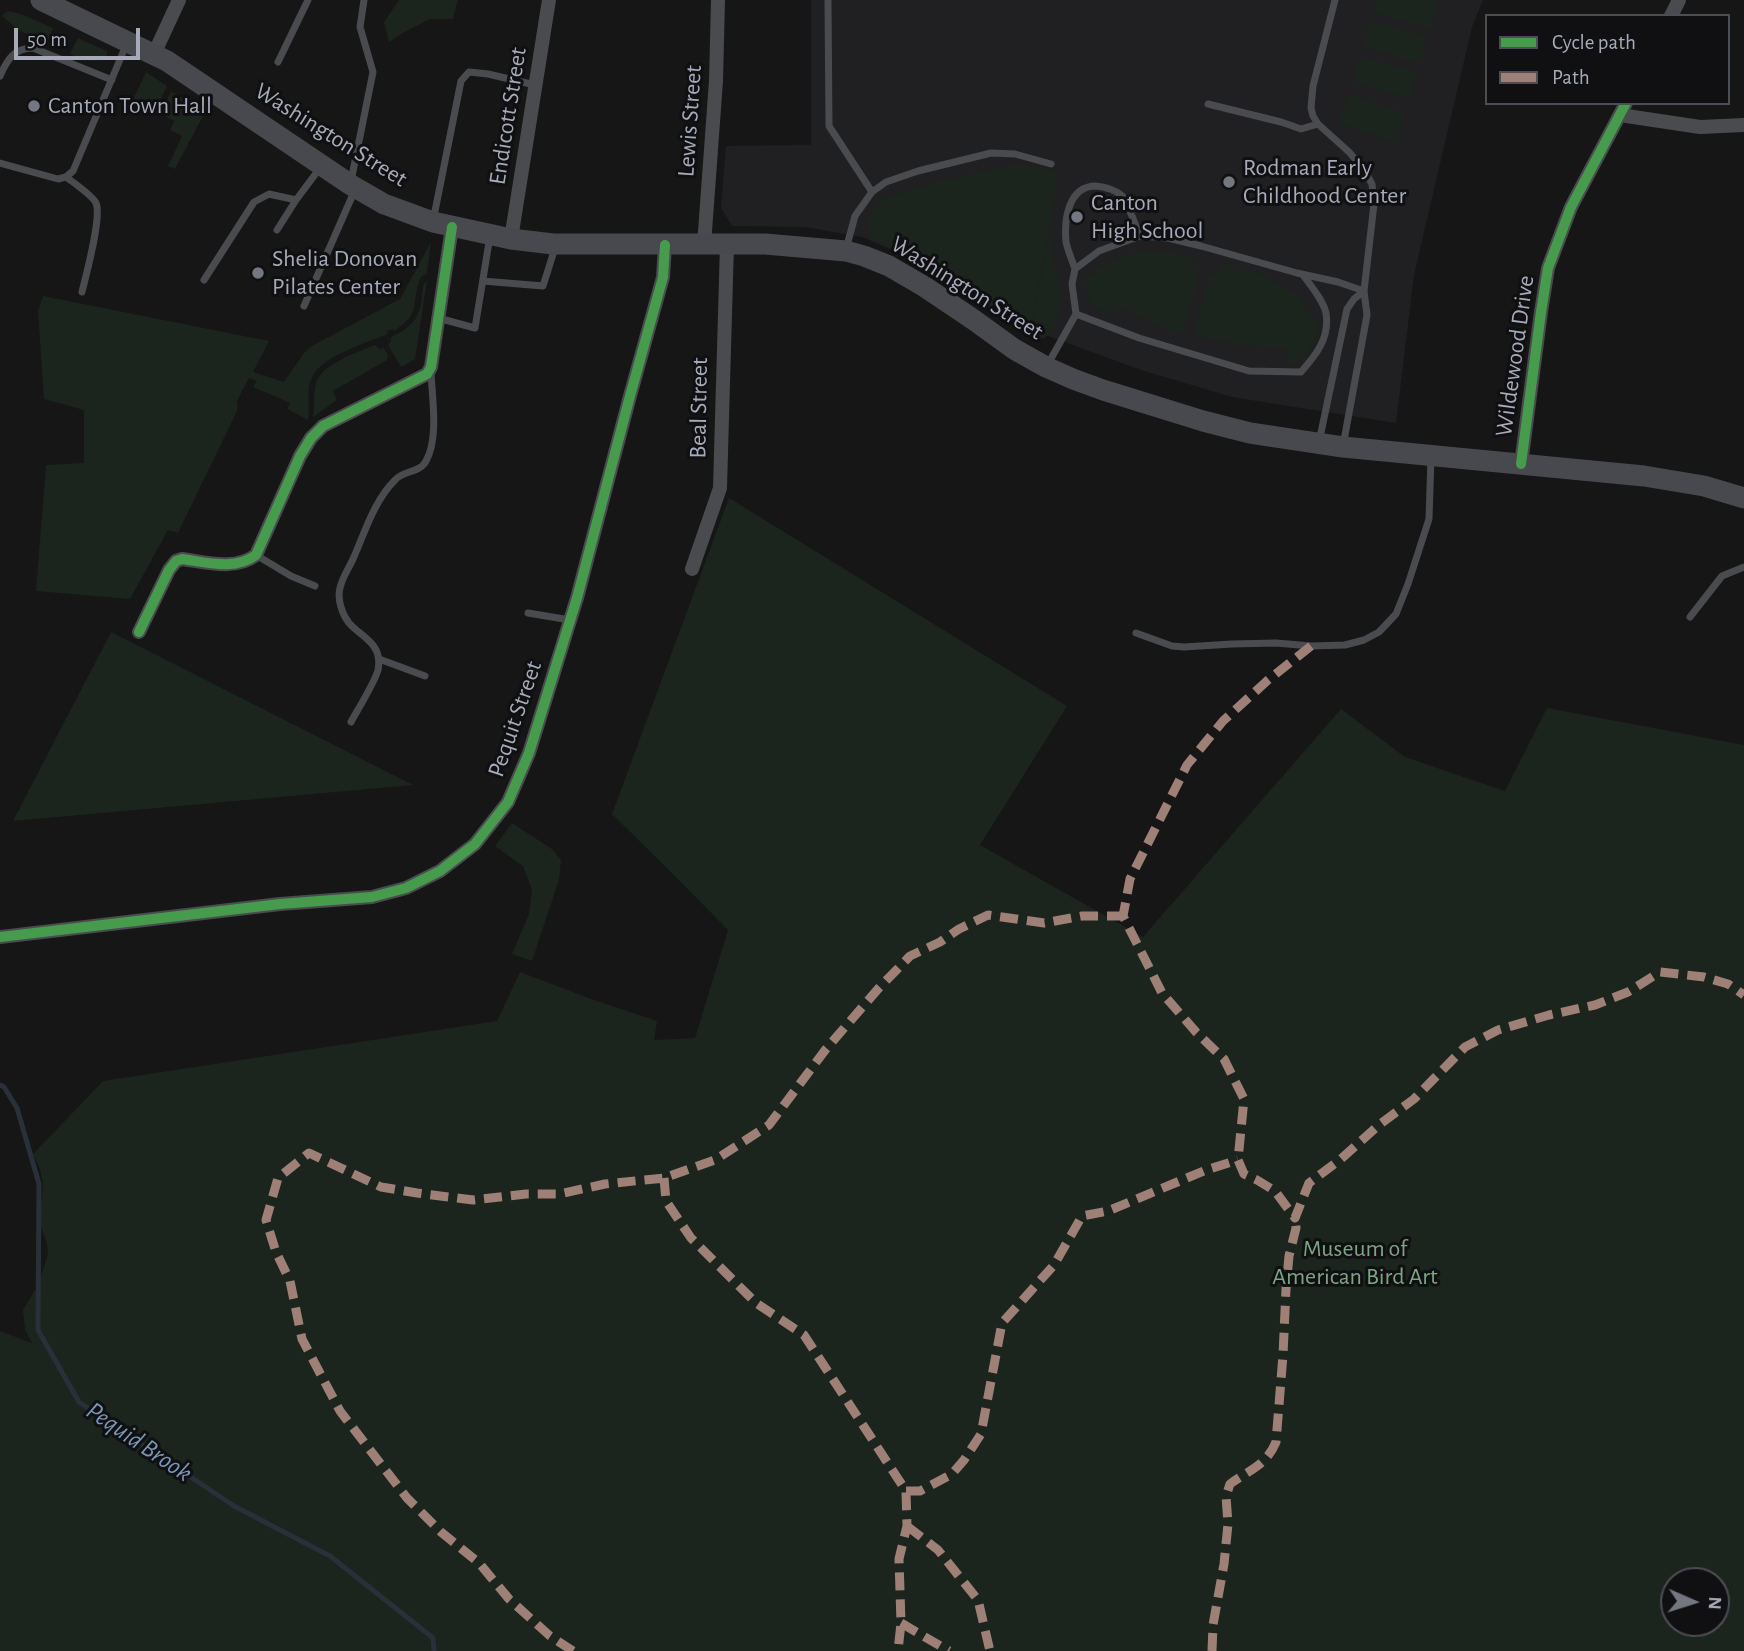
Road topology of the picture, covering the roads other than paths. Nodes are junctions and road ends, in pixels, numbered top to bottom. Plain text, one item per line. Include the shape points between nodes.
1 (41, 0) edge
2 (179, 0) edge
3 (308, 0) edge
4 (363, 0) edge
5 (549, 0) edge
6 (719, 0) edge
7 (828, 0) edge
8 (1335, 0) edge
9 (128, 42) junction
10 (154, 54) junction
11 (278, 62) dead end
12 (0, 76) edge
13 (112, 80) junction
14 (535, 86) junction
15 (1208, 104) dead end
16 (1623, 109) edge
17 (1318, 124) junction
18 (1744, 125) edge
19 (0, 163) edge
20 (1051, 164) dead end
21 (323, 165) junction
22 (66, 177) junction
23 (353, 186) junction
24 (872, 192) junction
25 (296, 200) junction
26 (442, 224) junction
27 (276, 230) dead end
28 (1140, 236) junction
29 (501, 237) junction
30 (556, 243) junction
31 (727, 244) junction
32 (665, 245) junction
33 (705, 245) junction
34 (846, 251) junction
35 (1074, 269) junction
36 (1303, 274) junction
37 (204, 280) dead end
38 (483, 281) junction
39 (1364, 291) junction
40 (82, 292) dead end
41 (304, 306) dead end
42 (1076, 314) junction
43 (438, 318) junction
44 (431, 367) junction
45 (1046, 367) junction
46 (1319, 443) junction
47 (1343, 447) junction
48 (1431, 456) junction
49 (1521, 464) junction
50 (1744, 498) edge
51 (256, 555) junction
52 (1744, 567) edge
53 (692, 569) dead end
54 (315, 586) dead end
55 (528, 613) dead end
56 (1690, 617) dead end
57 (570, 620) junction
58 (139, 632) dead end
59 (1136, 633) dead end
60 (379, 659) junction
61 (425, 676) dead end
62 (351, 722) dead end
63 (0, 937) edge

1 - 9 main road, Washington Street
2 - 10 street
3 - 11 lane
4 - 23 lane via 360,26 373,72
5 - 14 street, Endicott Street
6 - 33 street, Lewis Street
7 - 24 lane via 829,126
8 - 17 lane via 1313,86 1311,108
9 - 10 main road, Washington Street
9 - 13 lane
10 - 21 main road, Washington Street
12 - 13 lane via 15,52 33,48
13 - 22 lane via 73,172
14 - 26 lane via 469,72 461,81
14 - 29 street, Endicott Street
15 - 17 lane via 1300,129
16 - 18 street via 1700,127
16 - 49 street, Wildewood Drive via 1571,207 1548,268
17 - 39 lane via 1363,167 1372,184
19 - 22 lane via 58,179
20 - 24 lane via 991,153 886,181
21 - 23 main road, Washington Street
21 - 25 lane
22 - 40 lane via 97,206
23 - 26 main road, Washington Street via 384,204
23 - 41 lane
24 - 34 lane via 855,216
25 - 27 lane
25 - 37 lane via 269,194 254,202
26 - 29 main road, Washington Street
26 - 43 street
28 - 35 lane via 1100,251
28 - 35 lane via 1123,196 1111,189 1082,188 1074,195 1066,218 1066,243
28 - 36 lane via 1168,238
29 - 30 main road, Washington Street
29 - 38 lane
30 - 32 main road, Washington Street
30 - 38 lane via 543,286
31 - 33 main road, Washington Street
31 - 34 main road, Washington Street
31 - 53 street, Beal Street via 720,488
32 - 33 main road, Washington Street
32 - 57 street, Pequit Street via 663,277
34 - 45 main road, Washington Street via 889,266
35 - 42 lane
36 - 39 lane
36 - 42 lane via 1326,312 1326,331 1318,353 1301,372 1249,371
38 - 43 lane via 475,328
39 - 46 lane via 1347,309
39 - 47 lane via 1367,315
42 - 45 lane
43 - 44 street
44 - 51 street via 424,376 323,426 311,438
44 - 60 lane via 433,432 425,463 390,485 340,589 340,606 349,623 370,641
45 - 46 main road, Washington Street via 1203,421
46 - 47 main road, Washington Street
47 - 48 main road, Washington Street
48 - 49 main road, Washington Street
48 - 59 lane via 1429,519 1396,614 1379,632 1345,645 1184,647
49 - 50 main road, Washington Street via 1704,486
51 - 54 lane
51 - 58 street via 235,564 176,561
52 - 56 lane via 1722,576
55 - 57 lane
57 - 63 street, Pequit Street via 529,753 508,802 475,844 440,871 406,888 372,897
60 - 61 lane
60 - 62 lane via 378,672

